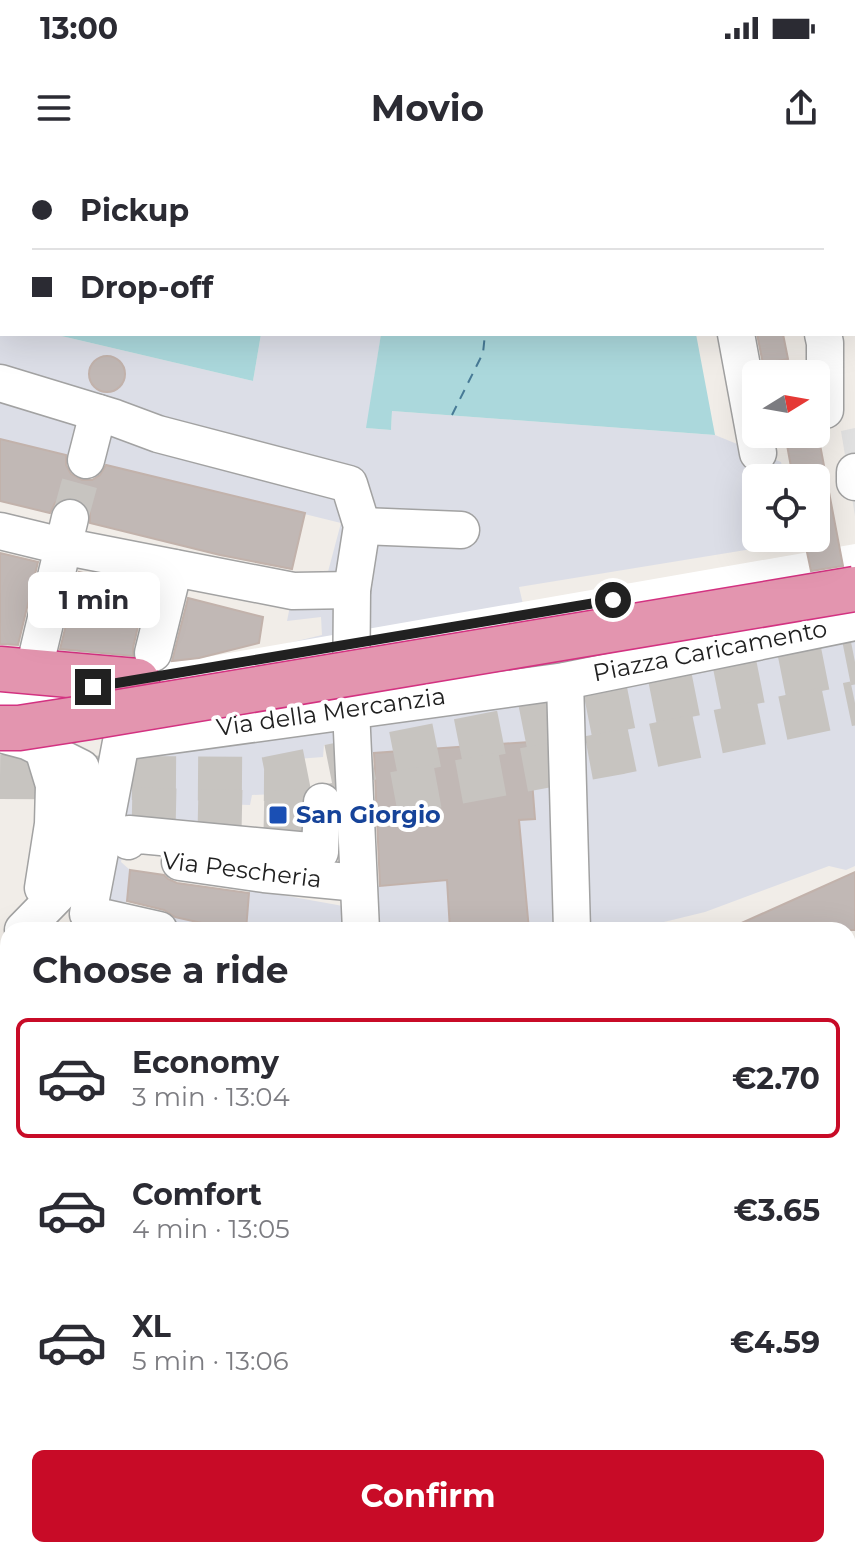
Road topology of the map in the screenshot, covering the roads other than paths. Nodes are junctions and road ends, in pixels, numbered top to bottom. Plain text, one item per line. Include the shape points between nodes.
1 (736, 336) edge
2 (823, 336) edge
3 (742, 364) edge
4 (0, 383) edge
5 (832, 411) edge
6 (98, 413) junction
7 (86, 460) tunnel mouth
8 (855, 472) edge
9 (855, 482) edge
10 (362, 526) junction
11 (461, 530) dead end
12 (0, 531) edge
13 (66, 532) junction
14 (855, 560) edge
15 (174, 568) junction
16 (855, 589) edge
17 (352, 590) junction
18 (855, 622) edge
19 (19, 660) edge
20 (145, 667) junction
21 (553, 682) junction
22 (0, 699) edge
23 (351, 709) junction
24 (0, 728) edge
25 (0, 734) edge
26 (322, 802) dead end
27 (358, 883) junction
28 (25, 922) edge
29 (124, 922) edge
30 (360, 922) edge
31 (571, 922) edge

1 - 3 street
2 - 5 street
4 - 6 street
6 - 7 street
6 - 10 street via 349,484
8 - 9 street
10 - 11 street
10 - 17 street
12 - 13 street
13 - 15 street
13 - 19 street
14 - 20 highway
15 - 17 street via 293,591
15 - 20 street
16 - 24 highway, bridge
17 - 23 street
18 - 21 street, Piazza Caricamento
19 - 20 highway
20 - 22 highway
21 - 23 street, Via della Mercanzia
21 - 31 street, Piazza Caricamento
23 - 27 street
23 - 29 street, Via della Mercanzia via 121,742 88,914
25 - 28 street via 43,749 54,785 44,884
26 - 27 street, Via Pescheria via 320,852 129,834 127,848 264,874
27 - 30 street

